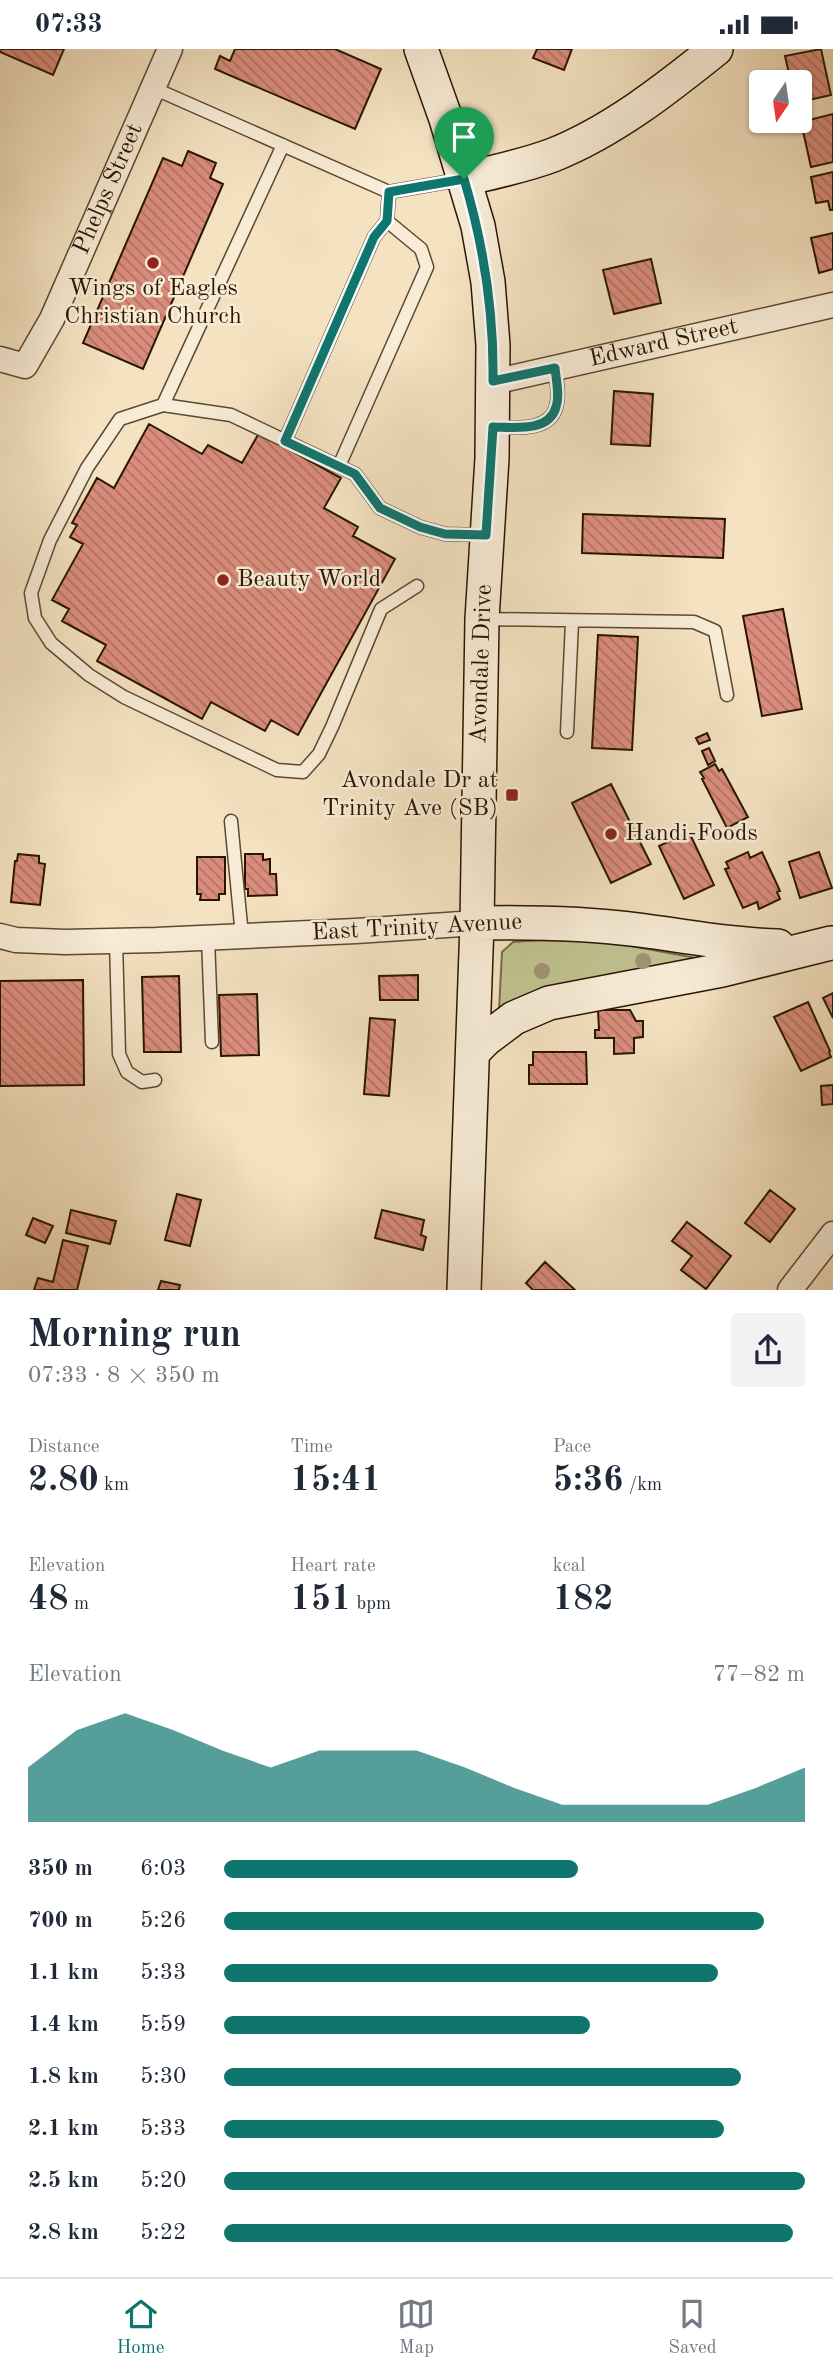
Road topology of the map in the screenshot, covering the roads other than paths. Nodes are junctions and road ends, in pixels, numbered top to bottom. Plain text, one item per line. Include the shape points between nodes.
1 (170, 49) edge
2 (421, 49) edge
3 (716, 49) edge
4 (153, 88) junction
5 (283, 145) junction
6 (464, 179) junction
7 (389, 192) junction
8 (387, 221) junction
9 (833, 305) edge
10 (0, 359) edge
11 (555, 368) junction
12 (493, 381) junction
13 (163, 405) junction
14 (493, 427) junction
15 (285, 441) junction
16 (339, 466) junction
17 (486, 535) junction
18 (417, 586) dead end
19 (482, 619) junction
20 (572, 622) junction
21 (727, 695) dead end
22 (567, 732) dead end
23 (231, 821) dead end
24 (477, 923) junction
25 (0, 936) edge
26 (242, 936) junction
27 (208, 938) junction
28 (116, 941) junction
29 (832, 943) edge
30 (212, 1042) dead end
31 (473, 1052) junction
32 (155, 1080) dead end
33 (833, 1234) edge
34 (464, 1290) edge
35 (790, 1290) edge

1 - 4 street, Phelps Street
2 - 6 main road, Avondale Drive
3 - 6 main road via 594,135 543,158
4 - 5 lane
4 - 10 street, Phelps Street via 52,319 25,366
5 - 7 lane
5 - 13 lane
6 - 7 lane
6 - 12 main road, Avondale Drive via 485,263
7 - 8 lane
8 - 15 lane via 374,237
8 - 16 lane via 421,249 427,267
9 - 11 street, Edward Street
11 - 12 street, Edward Street
11 - 14 lane via 556,407 550,418 535,426
12 - 14 main road, Avondale Drive
13 - 15 lane via 231,415
13 - 18 lane via 121,419 116,425 87,468 50,540 31,593 35,618 51,643 89,675 124,697 277,770 303,772 332,727 381,609
14 - 17 main road, Avondale Drive
15 - 16 lane
16 - 17 lane via 355,474 380,508 420,527 445,534
17 - 19 main road, Avondale Drive
19 - 20 lane
19 - 24 main road, Avondale Drive
20 - 21 lane via 694,622 715,631
20 - 22 lane
23 - 26 lane
24 - 26 street, East Trinity Avenue
24 - 29 main road, East Trinity Avenue via 560,922 775,946
24 - 31 main road, Avondale Drive
25 - 28 street, East Trinity Avenue
26 - 27 street, East Trinity Avenue
27 - 28 street, East Trinity Avenue
27 - 30 lane
28 - 32 lane via 119,1054 127,1072 142,1082
29 - 31 main road via 722,970 549,1003 514,1018
31 - 34 main road, Avondale Drive
33 - 35 street

